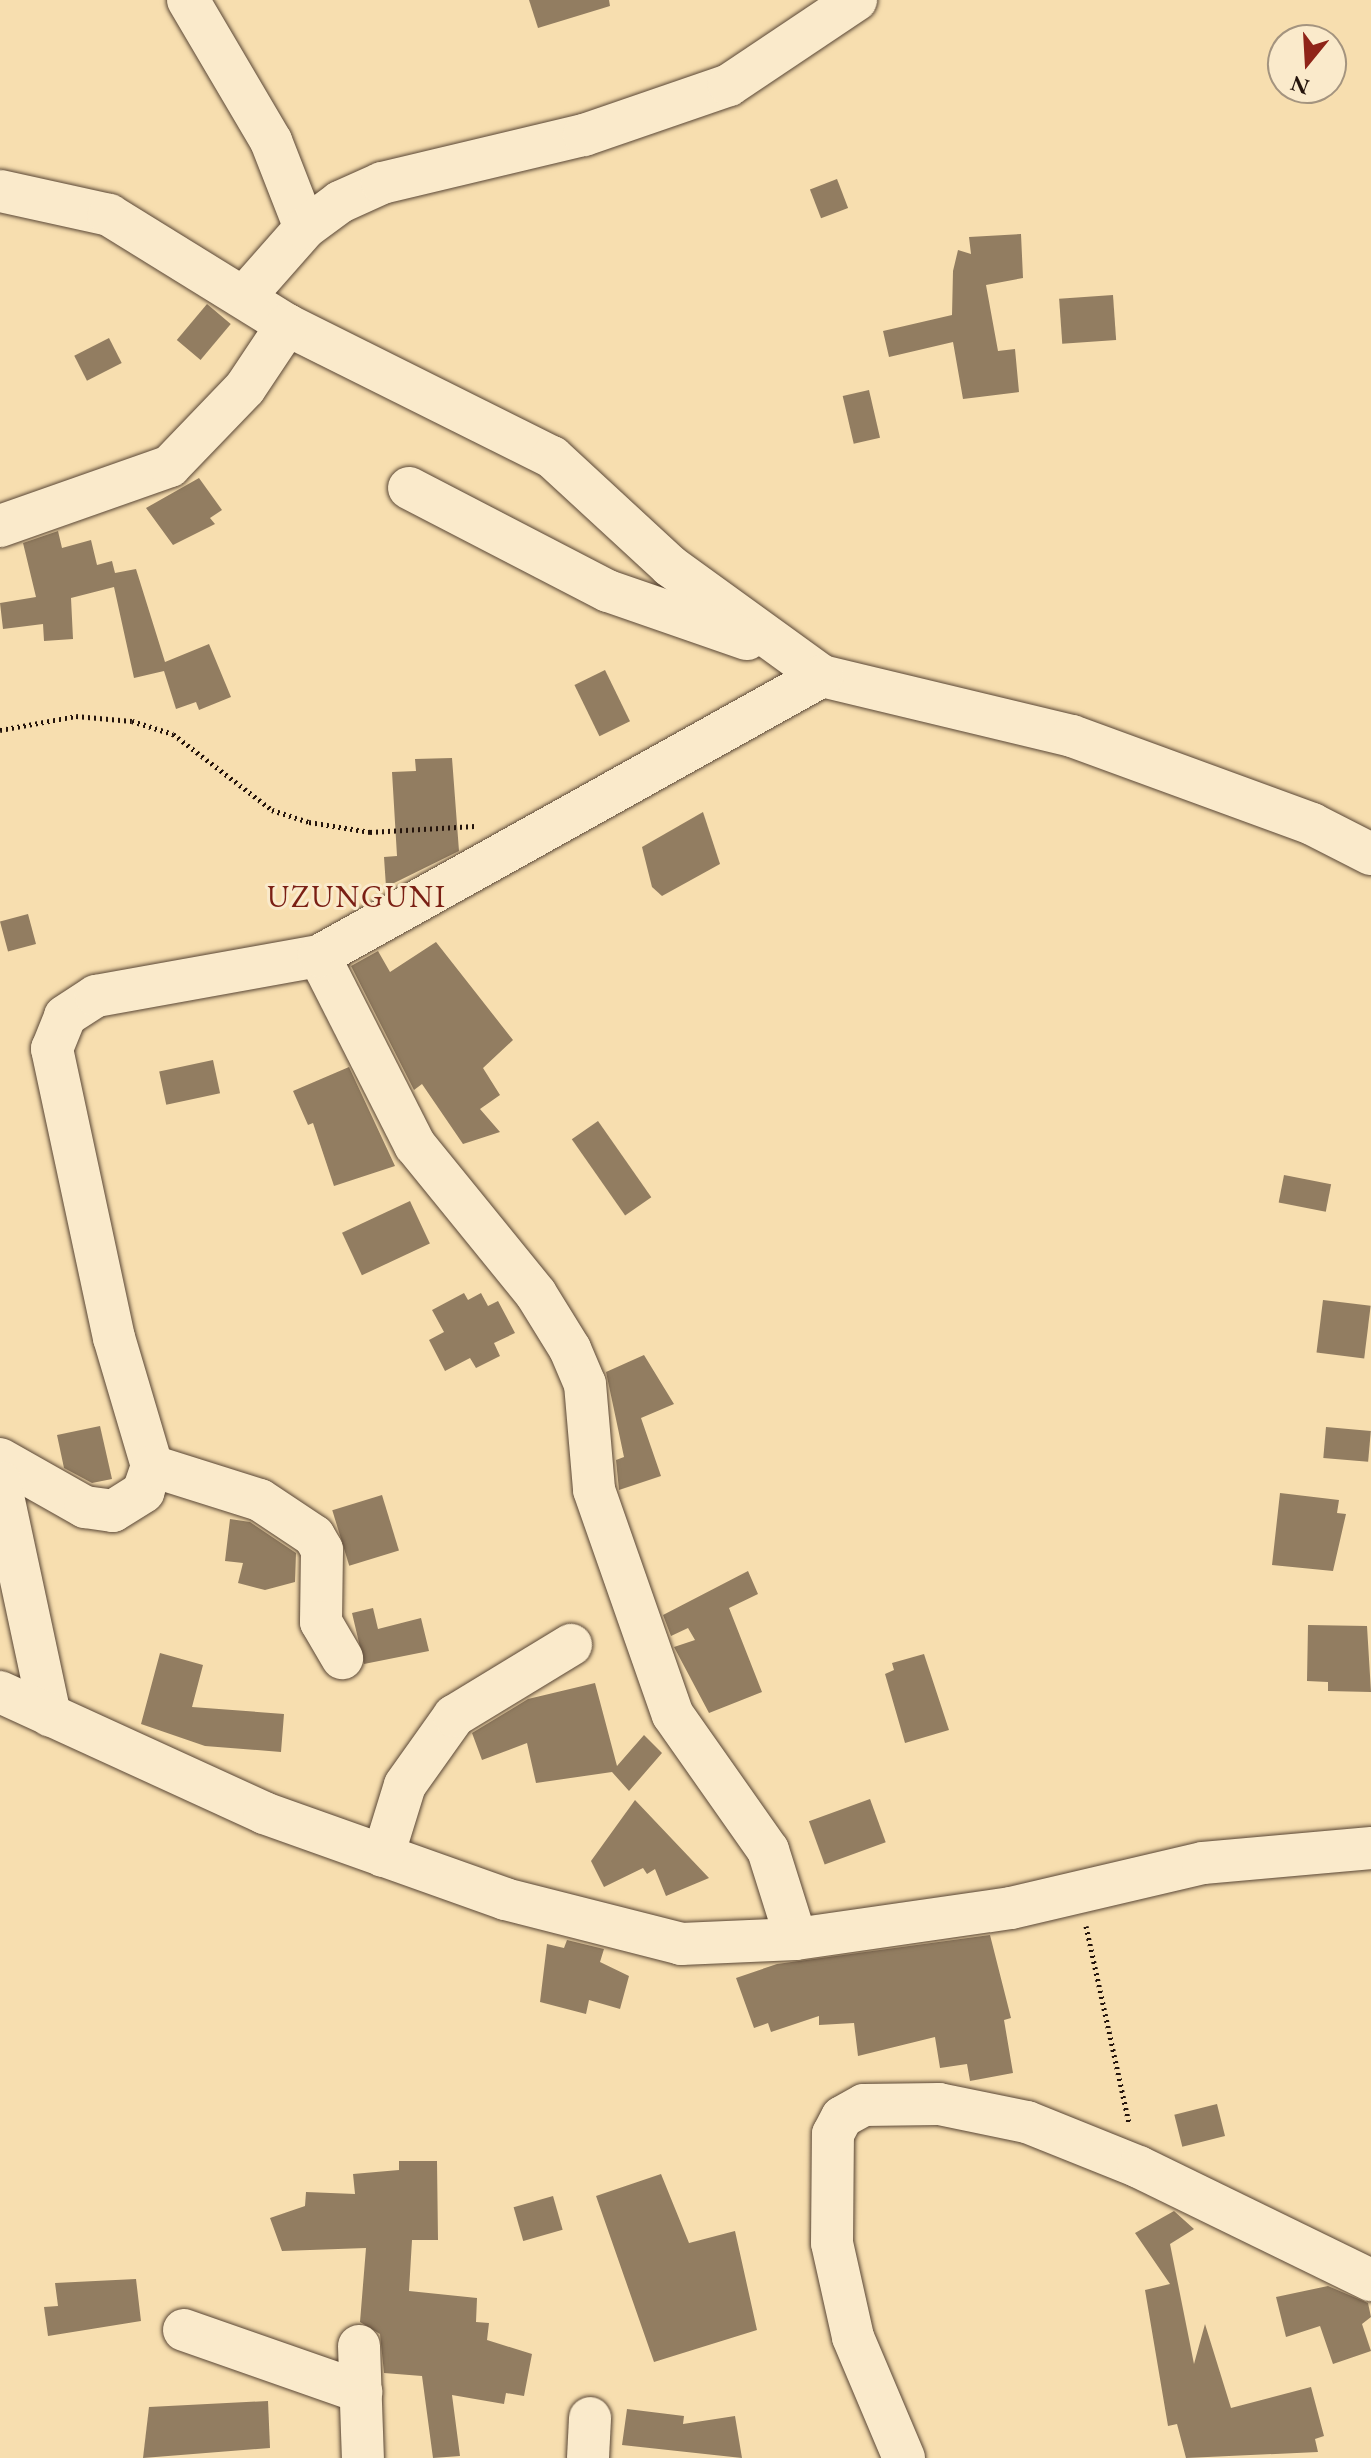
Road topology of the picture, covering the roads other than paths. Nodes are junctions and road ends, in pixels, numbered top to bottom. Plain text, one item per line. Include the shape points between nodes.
1 (188, 0) edge
2 (856, 0) edge
3 (0, 191) edge
4 (305, 228) junction
5 (245, 296) junction
6 (287, 325) junction
7 (409, 488) dead end
8 (0, 526) edge
9 (779, 649) junction
10 (822, 676) junction
11 (1371, 854) edge
12 (319, 956) junction
13 (0, 1459) edge
14 (152, 1466) junction
15 (0, 1482) edge
16 (571, 1645) dead end
17 (342, 1658) dead end
18 (0, 1692) edge
19 (50, 1716) junction
20 (1371, 1848) edge
21 (383, 1856) junction
22 (796, 1939) junction
23 (1371, 2280) edge
24 (184, 2330) dead end
25 (359, 2346) dead end
26 (361, 2392) junction
27 (363, 2458) edge
28 (904, 2458) edge

1 - 4 street via 271,141
2 - 4 street via 729,85 584,135 382,183
3 - 5 street via 109,215
4 - 5 street
5 - 6 street
6 - 8 street via 245,388 170,466
6 - 9 street via 552,457 670,566
7 - 9 street via 608,591
9 - 10 street
10 - 11 street via 1072,736 1312,824
10 - 12 street via 534,841
12 - 14 street via 96,996 57,1031 52,1049 114,1338
12 - 22 street via 415,1145 529,1285 570,1349 585,1384 594,1490 673,1715 768,1850
13 - 14 street via 85,1507 113,1511 143,1492
14 - 17 street via 260,1500 314,1536 322,1550 321,1622
15 - 19 street
16 - 21 street via 454,1716 405,1785
18 - 19 street
19 - 21 street via 192,1784
20 - 22 street via 1203,1863 1056,1897
21 - 22 street via 579,1922 681,1944
23 - 28 street via 1139,2167 983,2110 898,2102 864,2105 842,2117 833,2134 831,2205 838,2286
24 - 26 street
25 - 26 street
26 - 27 street

